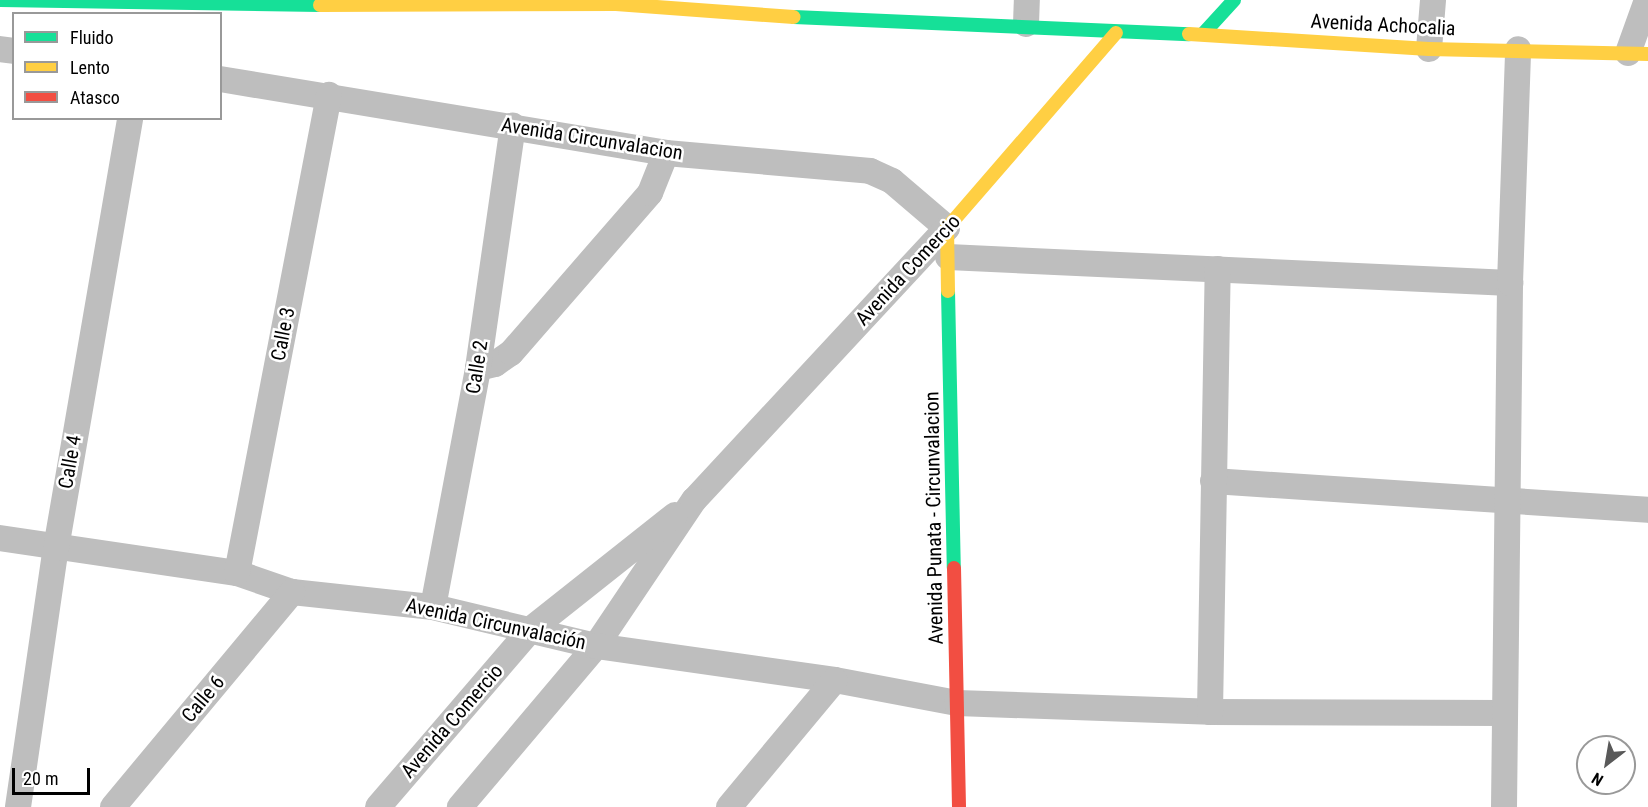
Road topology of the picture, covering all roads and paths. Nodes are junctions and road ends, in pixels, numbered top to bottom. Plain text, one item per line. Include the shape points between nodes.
1 (0, 0) edge
2 (1234, 0) edge
3 (1433, 0) edge
4 (1647, 0) edge
5 (215, 2) edge
6 (616, 2) edge
7 (417, 3) edge
8 (823, 9) edge
9 (1026, 12) edge
10 (1116, 33) junction
11 (1203, 34) junction
12 (1429, 49) junction
13 (1518, 50) junction
14 (1638, 54) edge
15 (222, 79) edge
16 (329, 95) junction
17 (130, 120) edge
18 (513, 126) junction
19 (666, 153) junction
20 (947, 228) junction
21 (948, 257) junction
22 (1218, 269) junction
23 (1510, 283) junction
24 (478, 368) junction
25 (1214, 481) junction
26 (694, 500) junction
27 (1510, 500) junction
28 (1648, 510) edge
29 (0, 538) edge
30 (56, 548) junction
31 (237, 573) junction
32 (292, 592) junction
33 (433, 607) junction
34 (530, 630) junction
35 (596, 646) junction
36 (835, 680) junction
37 (957, 703) junction
38 (1210, 712) junction
39 (1505, 713) junction
40 (18, 807) edge
41 (113, 807) edge
42 (378, 807) edge
43 (460, 807) edge
44 (729, 807) edge
45 (959, 807) edge
46 (1504, 807) edge

1 - 5 street, Avenida Achocalia
2 - 11 street
3 - 12 street
4 - 14 street
5 - 7 street, Avenida Achocalia
6 - 7 street, Avenida Achocalia
6 - 8 street, Avenida Achocalia
8 - 9 street, Avenida Achocalia
9 - 10 street, Avenida Achocalia
10 - 11 street, Avenida Achocalia
10 - 20 street, Avenida Comercio
11 - 12 street, Avenida Achocalia
12 - 13 street, Avenida Achocalia
13 - 14 street, Avenida Achocalia
13 - 23 street
15 - 16 street, Avenida Circunvalacion
16 - 18 street, Avenida Circunvalacion
16 - 31 street, Calle 3
17 - 30 street, Calle 4
18 - 19 street, Avenida Circunvalacion
18 - 24 street, Calle 2
19 - 20 street, Avenida Circunvalacion via 870,171 892,181
19 - 24 street via 650,193 526,335 495,364
20 - 21 street, Avenida Punata - Circunvalacion
20 - 26 street, Avenida Comercio
21 - 22 street
21 - 37 street, Avenida Punata - Circunvalacion
22 - 23 street
22 - 25 street
23 - 27 street
24 - 33 street, Calle 2
25 - 27 street
25 - 38 street
26 - 34 street, Avenida Comercio
26 - 35 street, Avenida Comercio
27 - 28 street
27 - 39 street
29 - 30 street, Avenida Circunvalación
30 - 31 street, Avenida Circunvalación
30 - 40 street, Calle 4
31 - 32 street, Avenida Circunvalación
32 - 33 street, Avenida Circunvalación
32 - 41 street, Calle 6
33 - 34 street, Avenida Circunvalación
34 - 35 street, Avenida Circunvalación
34 - 42 street, Avenida Comercio
35 - 36 street, Avenida Circunvalación
35 - 43 street, Avenida Comercio
36 - 37 street, Avenida Circunvalación
36 - 44 street
37 - 38 street, Avenida Circunvalación
37 - 45 street, Avenida Punata - Circunvalacion
38 - 39 street, Avenida Circunvalación
39 - 46 street

